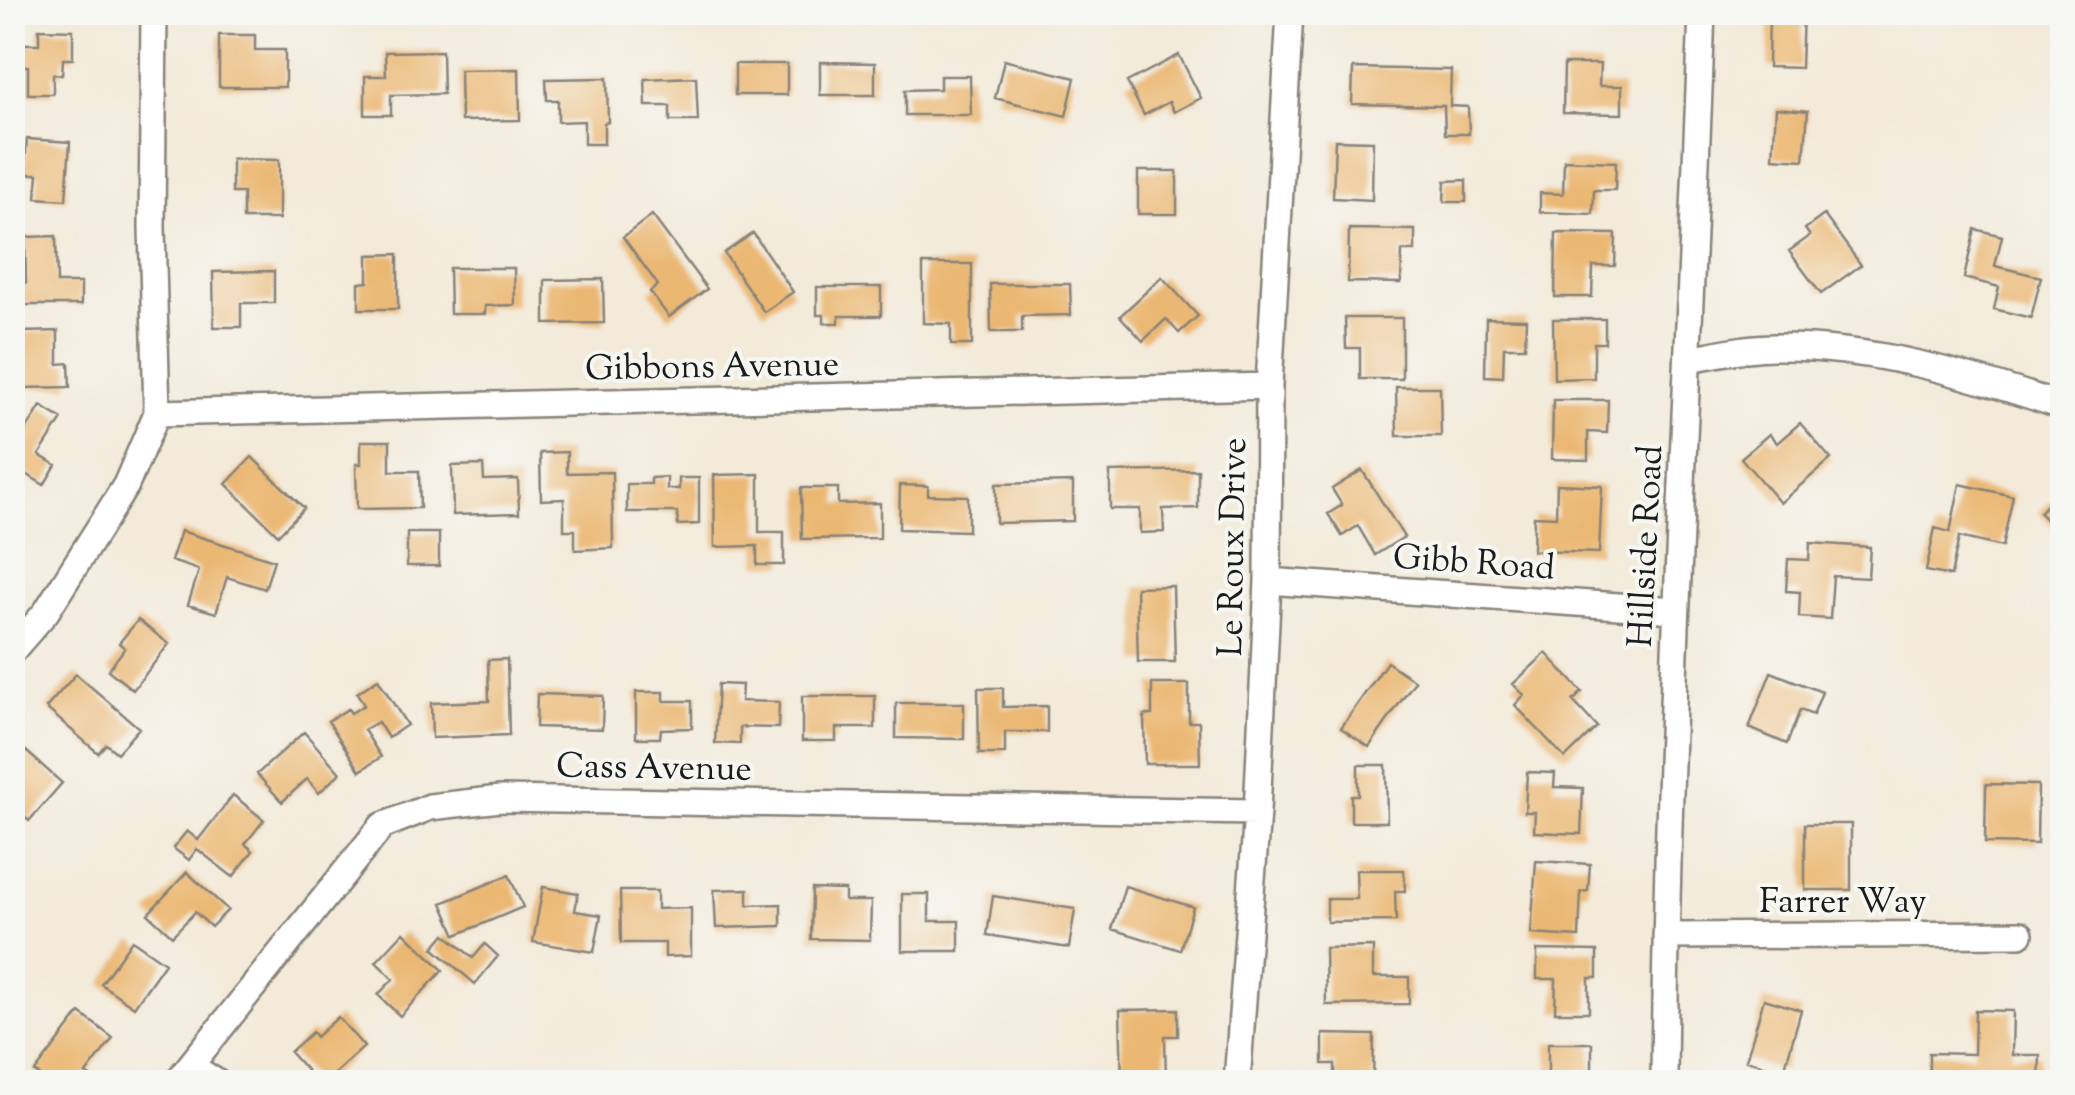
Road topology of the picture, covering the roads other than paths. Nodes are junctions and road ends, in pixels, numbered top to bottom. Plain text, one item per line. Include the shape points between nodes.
1 (154, 12) edge
2 (1290, 12) edge
3 (1702, 12) edge
4 (1689, 358) junction
5 (1270, 386) junction
6 (2062, 406) edge
7 (156, 414) junction
8 (1268, 582) junction
9 (1675, 610) junction
10 (12, 651) edge
11 (1257, 812) junction
12 (2020, 934) dead end
13 (1666, 936) junction
14 (184, 1074) edge
15 (216, 1082) edge
16 (1237, 1082) edge
17 (1664, 1082) edge

1 - 7 street
2 - 5 street, Le Roux Drive
3 - 4 street, Hillside Road
4 - 6 street via 1770,346 1859,350
4 - 9 street, Hillside Road
5 - 7 street, Gibbons Avenue
5 - 8 street, Le Roux Drive
7 - 10 street via 126,485 46,612
8 - 9 street, Gibb Road
8 - 11 street, Le Roux Drive
9 - 13 street, Hillside Road
11 - 14 street, Cass Avenue via 500,799 430,806 382,826
11 - 16 street, Le Roux Drive
12 - 13 street, Farrer Way
13 - 17 street, Hillside Road
14 - 15 street

